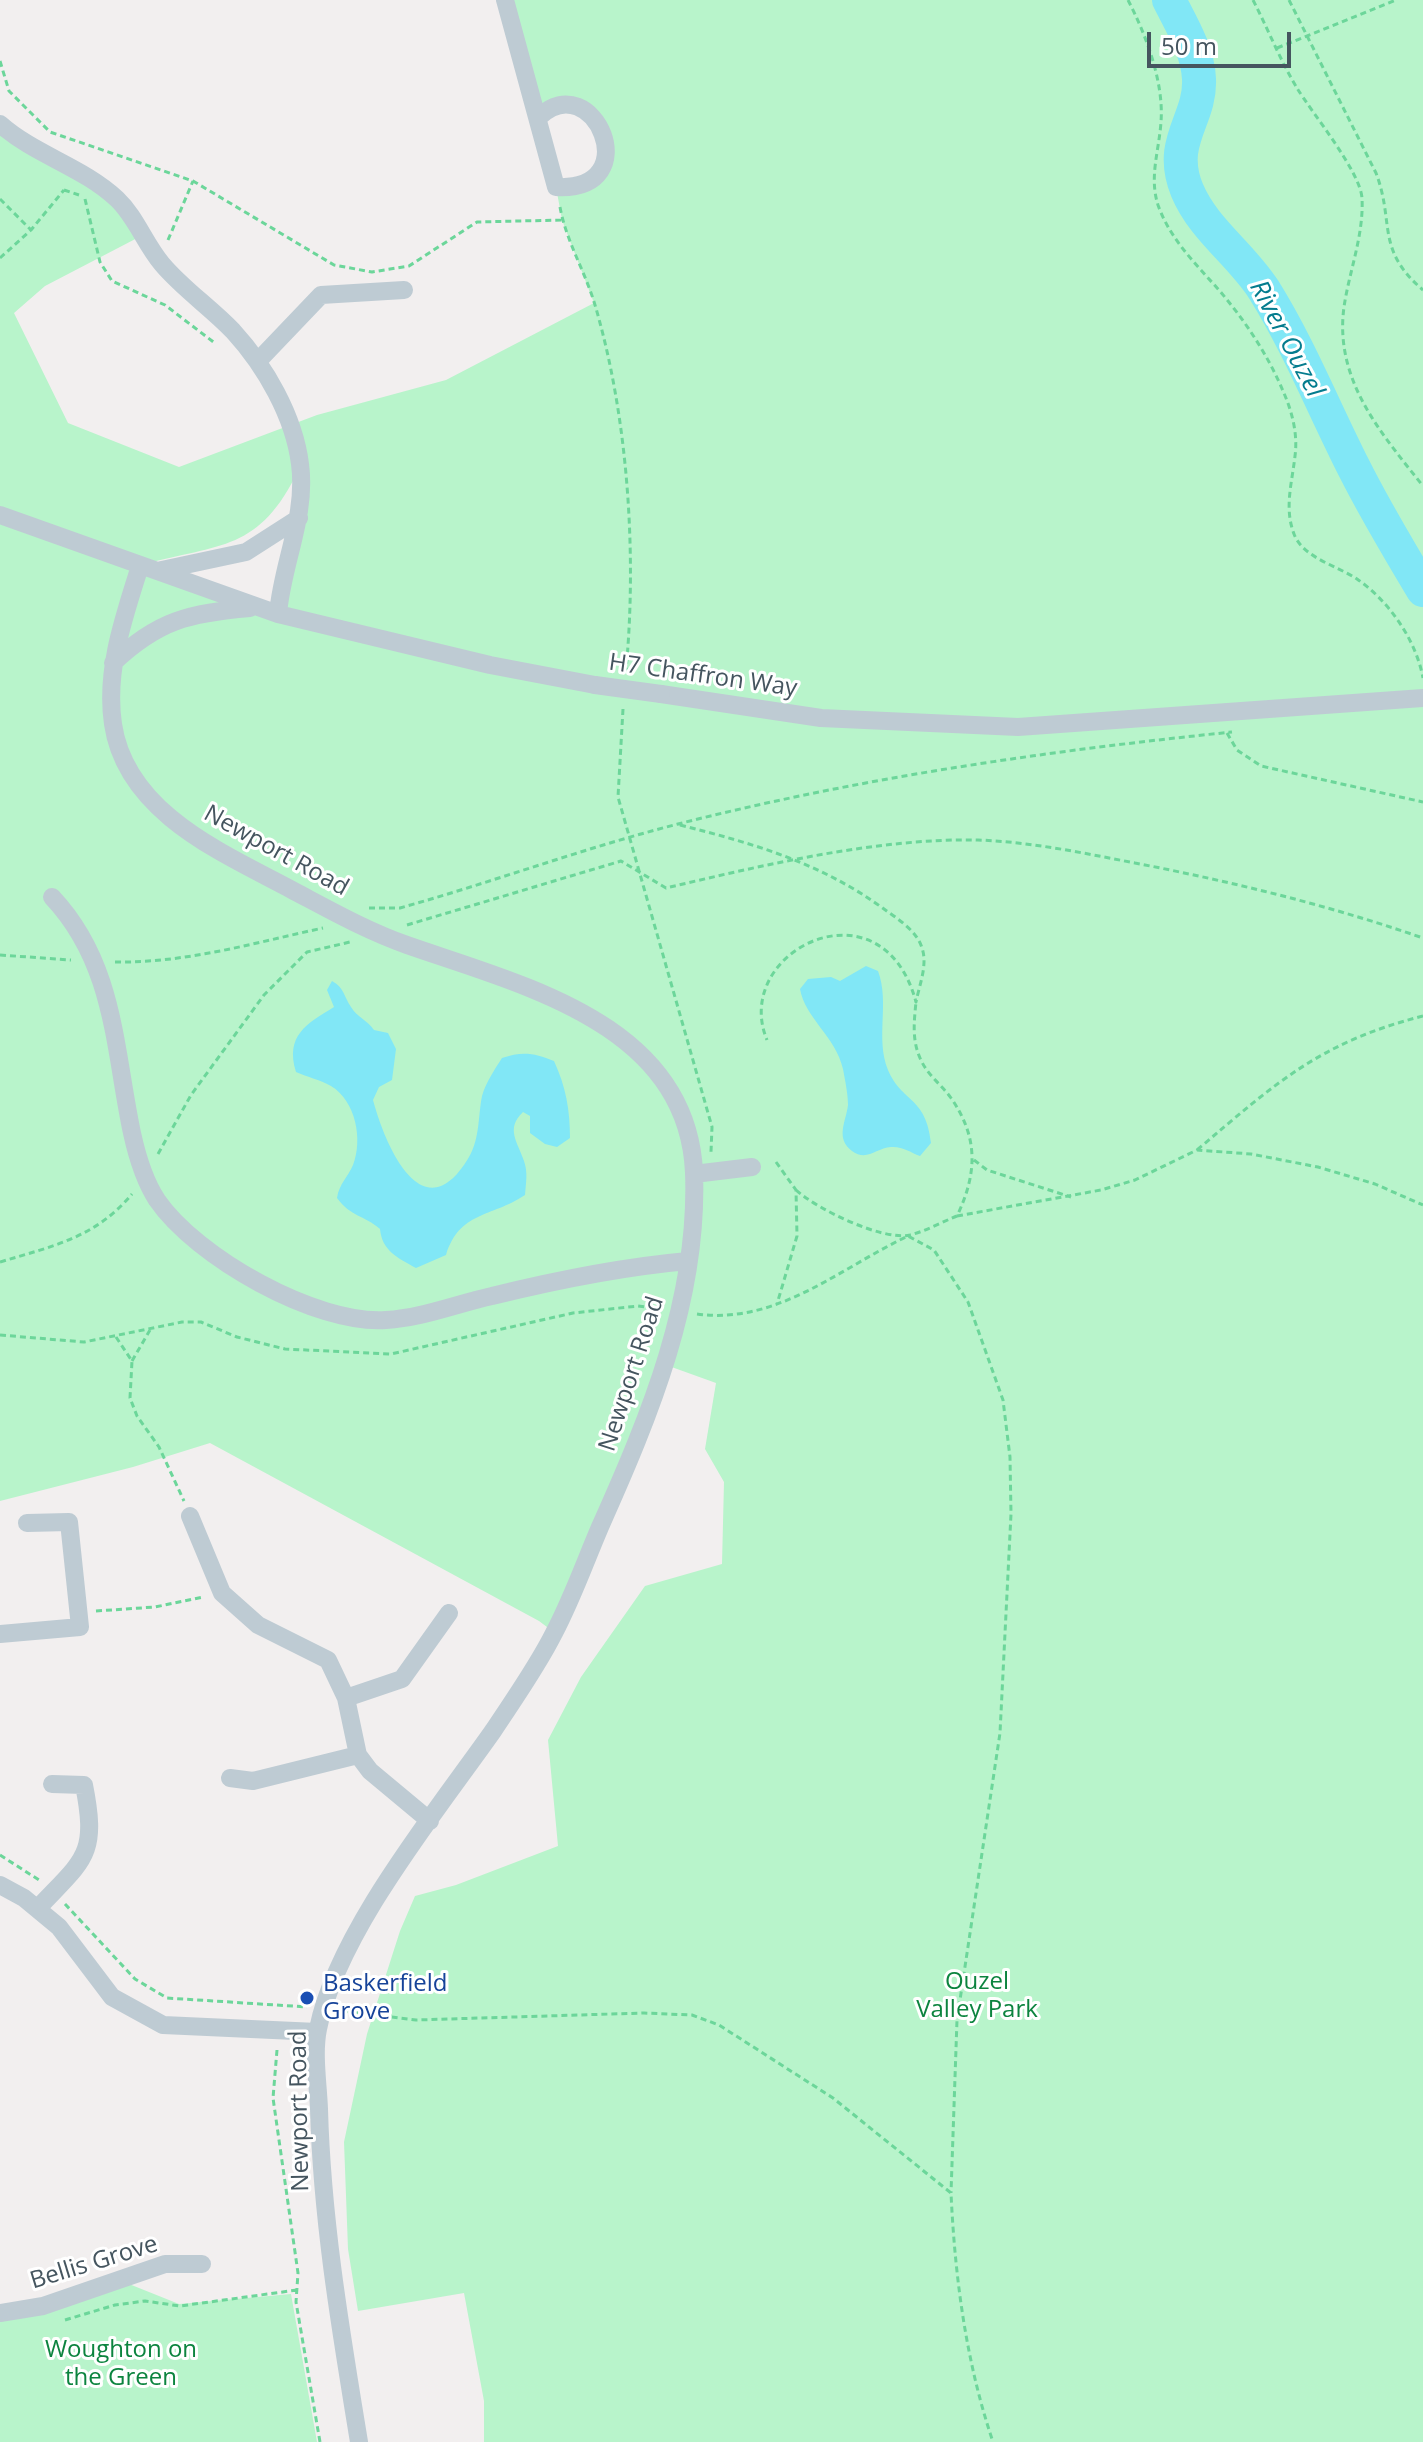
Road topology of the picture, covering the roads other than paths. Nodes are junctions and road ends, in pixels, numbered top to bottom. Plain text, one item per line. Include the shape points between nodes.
1 (505, 0) edge
2 (539, 117) junction
3 (0, 124) edge
4 (404, 290) dead end
5 (258, 361) junction
6 (0, 515) edge
7 (299, 518) junction
8 (147, 568) junction
9 (257, 607) junction
10 (278, 614) junction
11 (113, 663) junction
12 (1423, 698) edge
13 (52, 897) dead end
14 (752, 1167) dead end
15 (694, 1174) junction
16 (688, 1261) junction
17 (190, 1516) road end
18 (27, 1523) dead end
19 (449, 1613) dead end
20 (0, 1634) edge
21 (346, 1698) junction
22 (358, 1755) junction
23 (230, 1778) dead end
24 (52, 1784) dead end
25 (430, 1821) junction
26 (0, 1885) edge
27 (38, 1908) junction
28 (317, 2032) junction
29 (202, 2264) dead end
30 (0, 2313) edge
31 (359, 2442) edge

1 - 2 street
2 - 2 street via 550,109 577,107 597,121 605,133 606,157 594,177 579,186 556,187
3 - 5 street via 20,142 119,200 177,282 231,329
4 - 5 street via 321,295
5 - 7 street via 291,425 301,466
6 - 8 street, H7 Chaffron Way
7 - 8 street via 246,552
7 - 10 street
8 - 9 street, H7 Chaffron Way
8 - 11 street, Newport Road
9 - 10 street, H7 Chaffron Way
9 - 11 street via 172,620 136,641
10 - 12 street, H7 Chaffron Way, bridge via 595,685 821,718 1018,727
11 - 15 street, Newport Road via 113,723 122,755 157,805 201,841 353,922 538,991 574,1007 624,1041 658,1072 673,1095 687,1126
13 - 16 street via 84,936 96,962 145,1177 177,1225 202,1248 270,1287 319,1309 384,1320 594,1272
14 - 15 street
15 - 16 street, Newport Road
16 - 25 street, Newport Road via 681,1312 650,1409 555,1633
17 - 21 street via 222,1593 258,1625 328,1660
18 - 20 street via 69,1522 80,1627
19 - 21 street via 402,1679
21 - 22 street
22 - 23 street via 253,1781
22 - 25 street
24 - 27 street via 84,1785 92,1825 81,1863
25 - 28 street, Newport Road via 345,1955
26 - 27 street
27 - 28 street via 59,1927 112,1997 163,2025
28 - 31 street, Newport Road via 330,2259
29 - 30 street, Bellis Grove via 165,2264 43,2306

